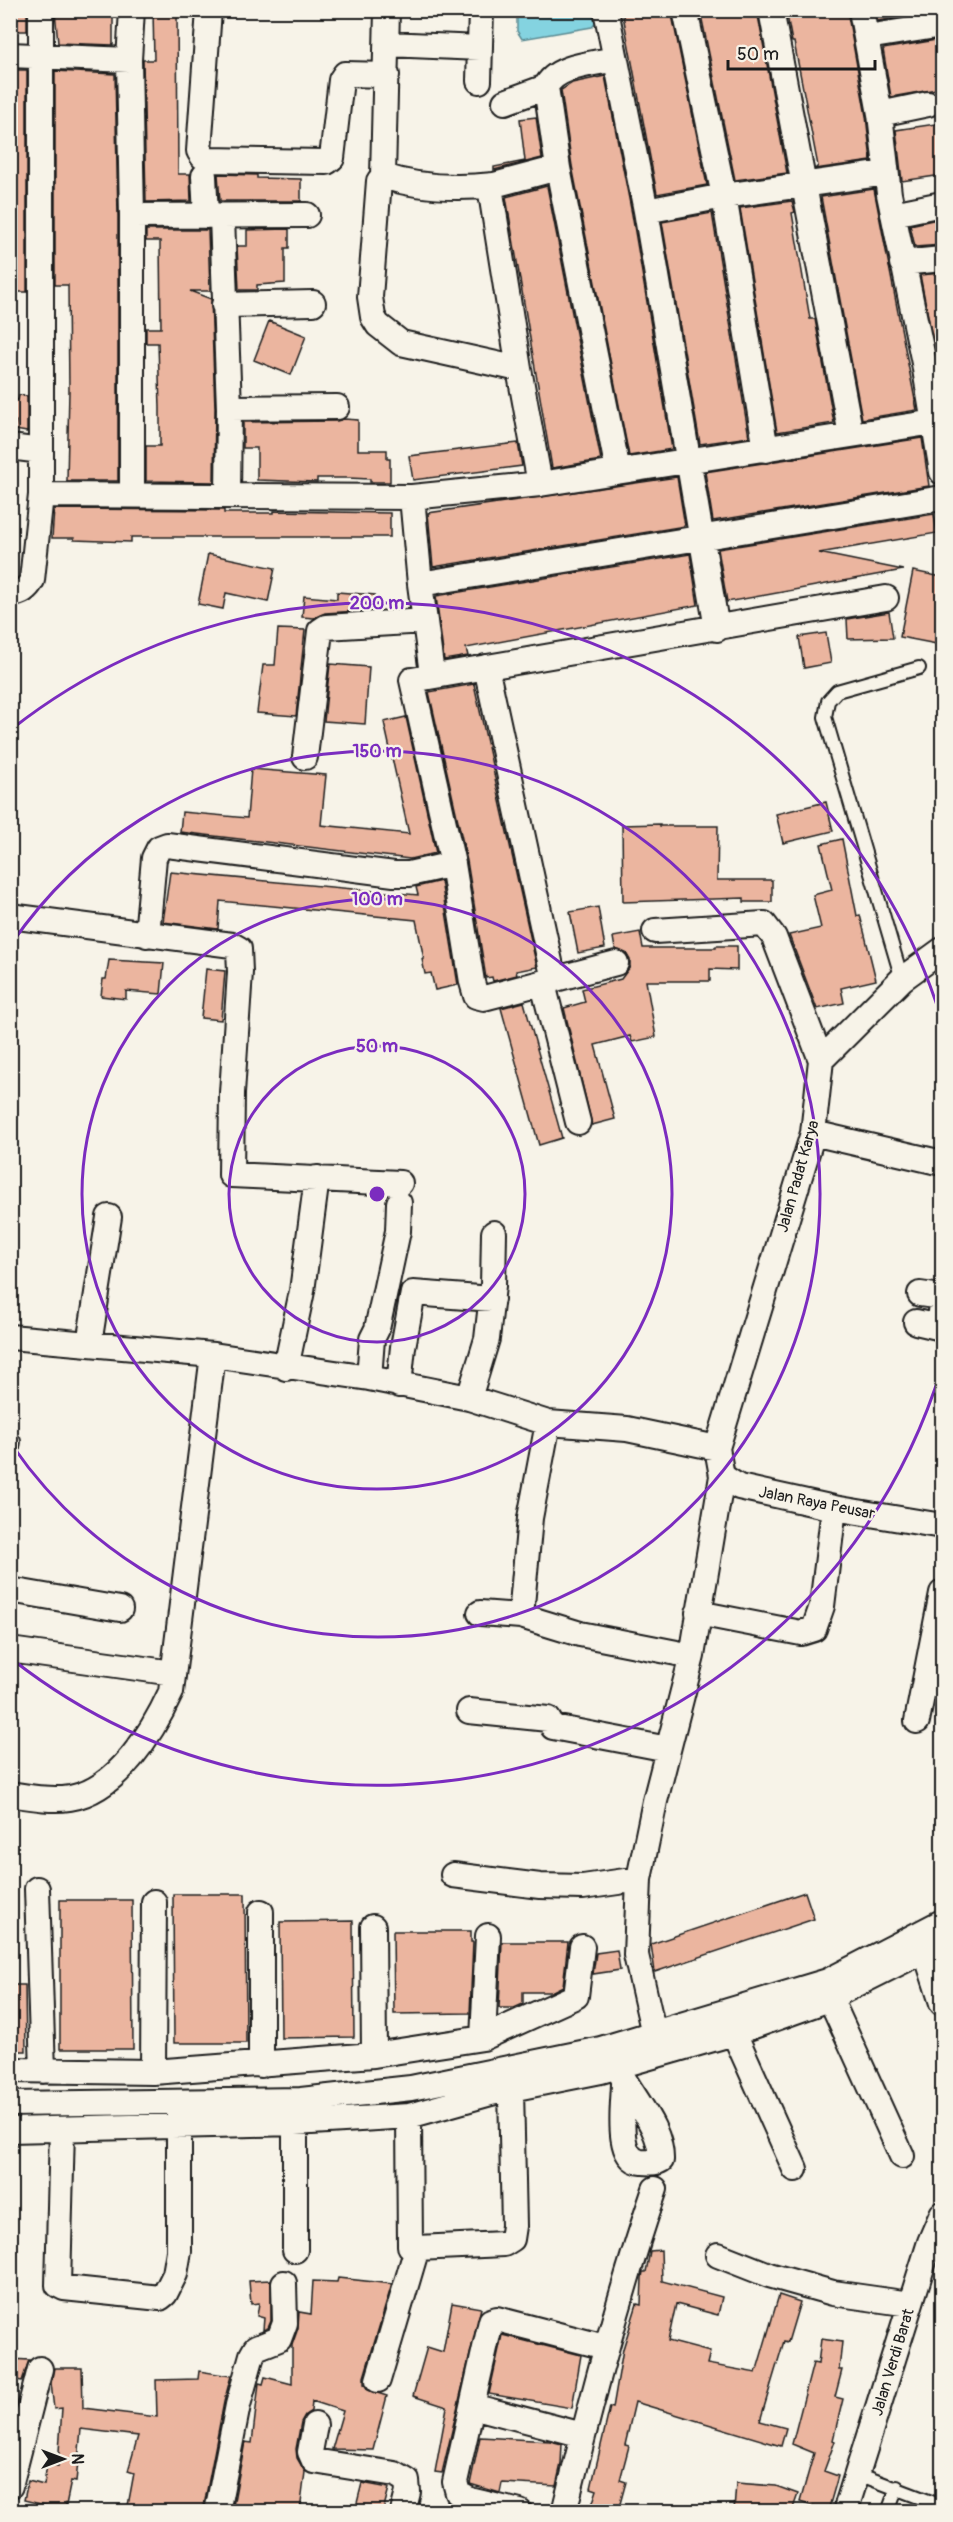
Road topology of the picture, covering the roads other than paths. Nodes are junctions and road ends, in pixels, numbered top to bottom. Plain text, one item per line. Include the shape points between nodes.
1 (41, 10) edge
2 (132, 10) edge
3 (209, 10) edge
4 (387, 10) edge
5 (481, 10) edge
6 (606, 10) edge
7 (685, 10) edge
8 (771, 10) edge
9 (861, 10) edge
10 (942, 25) edge
11 (867, 37) junction
12 (387, 44) junction
13 (480, 48) junction
14 (10, 55) edge
15 (40, 58) junction
16 (615, 59) junction
17 (129, 60) junction
18 (387, 75) junction
19 (479, 81) dead end
20 (546, 87) junction
21 (505, 102) dead end
22 (928, 104) dead end
23 (880, 114) junction
24 (558, 168) junction
25 (886, 173) junction
26 (204, 176) dead end
27 (383, 176) junction
28 (494, 185) junction
29 (802, 185) junction
30 (724, 196) junction
31 (942, 204) edge
32 (646, 210) junction
33 (893, 214) junction
34 (307, 215) dead end
35 (132, 216) junction
36 (214, 217) junction
37 (942, 259) edge
38 (902, 262) junction
39 (313, 303) dead end
40 (225, 305) junction
41 (933, 362) edge
42 (519, 369) junction
43 (337, 407) dead end
44 (229, 408) junction
45 (934, 422) junction
46 (851, 435) junction
47 (10, 447) edge
48 (766, 450) junction
49 (40, 452) junction
50 (690, 462) junction
51 (618, 471) junction
52 (942, 472) edge
53 (540, 483) junction
54 (41, 495) junction
55 (132, 495) junction
56 (228, 495) junction
57 (412, 497) junction
58 (942, 498) edge
59 (701, 539) junction
60 (420, 584) junction
61 (10, 593) edge
62 (886, 598) dead end
63 (425, 621) junction
64 (717, 629) junction
65 (486, 667) junction
66 (919, 668) dead end
67 (432, 674) junction
68 (304, 757) dead end
69 (453, 864) junction
70 (10, 916) edge
71 (655, 932) dead end
72 (147, 935) junction
73 (942, 950) edge
74 (616, 963) dead end
75 (902, 978) junction
76 (549, 982) junction
77 (821, 1060) junction
78 (578, 1122) dead end
79 (813, 1133) junction
80 (942, 1163) edge
81 (317, 1178) junction
82 (109, 1217) dead end
83 (494, 1233) dead end
84 (935, 1296) edge
85 (492, 1299) junction
86 (932, 1326) edge
87 (10, 1337) edge
88 (89, 1344) junction
89 (213, 1356) junction
90 (286, 1368) junction
91 (369, 1378) junction
92 (399, 1385) junction
93 (469, 1398) junction
94 (548, 1423) junction
95 (14, 1441) dead end
96 (717, 1448) junction
97 (10, 1468) edge
98 (722, 1476) junction
99 (834, 1508) junction
100 (942, 1526) edge
101 (10, 1590) edge
102 (942, 1593) edge
103 (120, 1609) dead end
104 (480, 1613) dead end
105 (698, 1613) junction
106 (521, 1616) junction
107 (10, 1650) edge
108 (692, 1656) junction
109 (173, 1673) junction
110 (469, 1711) dead end
111 (917, 1721) dead end
112 (668, 1749) junction
113 (10, 1794) edge
114 (453, 1875) dead end
115 (639, 1879) junction
116 (37, 1889) dead end
117 (154, 1902) dead end
118 (261, 1912) dead end
119 (942, 1922) edge
120 (373, 1927) dead end
121 (488, 1936) dead end
122 (582, 1947) dead end
123 (934, 1948) edge
124 (830, 1998) junction
125 (942, 2003) edge
126 (734, 2033) junction
127 (654, 2034) junction
128 (483, 2038) junction
129 (374, 2055) junction
130 (261, 2065) junction
131 (10, 2070) edge
132 (43, 2070) junction
133 (179, 2070) junction
134 (153, 2072) junction
135 (511, 2089) junction
136 (172, 2101) junction
137 (10, 2104) edge
138 (409, 2116) junction
139 (295, 2123) junction
140 (172, 2126) junction
141 (62, 2129) junction
142 (10, 2130) edge
143 (902, 2156) dead end
144 (795, 2169) dead end
145 (655, 2189) dead end
146 (942, 2214) edge
147 (417, 2248) junction
148 (295, 2250) dead end
149 (718, 2255) dead end
150 (284, 2283) dead end
151 (910, 2304) junction
152 (605, 2347) junction
153 (40, 2369) dead end
154 (378, 2380) dead end
155 (472, 2406) junction
156 (315, 2425) dead end
157 (583, 2435) junction
158 (858, 2474) junction
159 (10, 2486) edge
160 (897, 2487) junction
161 (942, 2505) edge
162 (217, 2511) edge
163 (403, 2511) edge
164 (520, 2511) edge
165 (564, 2511) edge
166 (845, 2511) edge
167 (888, 2511) edge

1 - 15 street
2 - 17 street
3 - 18 street via 199,151 209,160 327,162 332,158 341,80 345,74
4 - 12 street
5 - 13 street
6 - 16 street
7 - 30 street
8 - 29 street
9 - 11 street
10 - 11 street
11 - 23 street
12 - 13 street
12 - 18 street
13 - 19 street
14 - 15 street
15 - 17 street
15 - 49 street
16 - 20 street via 560,72
16 - 32 street
17 - 35 street
18 - 27 street
20 - 21 street
20 - 24 street
22 - 23 street
23 - 25 street
24 - 28 street
24 - 51 street
25 - 29 street
25 - 33 street
26 - 36 street
27 - 28 street via 458,189
27 - 42 street via 379,181 370,297 378,325 401,343
28 - 42 street via 490,200
29 - 30 street
29 - 46 street
30 - 32 street
30 - 48 street
31 - 33 street
32 - 50 street
33 - 38 street
34 - 36 street
35 - 36 street
35 - 55 street
36 - 40 street
37 - 38 street
38 - 41 street
39 - 40 street
40 - 44 street
41 - 45 street
42 - 53 street
43 - 44 street
44 - 56 street
45 - 46 street
45 - 52 street
46 - 48 street
47 - 49 street
48 - 50 street
49 - 54 street
50 - 51 street
50 - 59 street
51 - 53 street
53 - 57 street
54 - 55 street
54 - 61 street via 32,580 21,592
55 - 56 street
56 - 57 street
57 - 60 street
58 - 59 street
59 - 60 street
59 - 64 street
60 - 63 street
62 - 64 street
63 - 67 street
63 - 68 street via 326,627 320,631
64 - 65 street
65 - 67 street
65 - 76 street
66 - 75 lane via 837,691 828,701 825,717
67 - 69 street via 412,680
69 - 72 street via 394,874 167,845 159,848 154,858
69 - 76 street via 476,996 484,998
70 - 72 street
71 - 77 street via 764,924 774,937
72 - 81 street via 232,945 238,949 231,1175
73 - 75 street
74 - 76 street
75 - 77 street
76 - 78 street
77 - 79 street, Jalan Padat Karya
79 - 80 street
79 - 96 street, Jalan Padat Karya
81 - 90 street via 302,1291
81 - 91 street via 399,1193 398,1231 372,1339
82 - 88 street
83 - 85 street
84 - 86 street
85 - 92 street via 413,1293
85 - 93 street via 487,1339
87 - 88 street
88 - 89 street
89 - 90 street
89 - 109 street
90 - 91 street
91 - 92 street
92 - 93 street
93 - 94 street
94 - 96 street via 627,1429
94 - 106 street via 530,1518
95 - 97 lane
96 - 98 street
98 - 99 street, Jalan Raya Peusar via 739,1487
98 - 105 street
99 - 100 street, Jalan Raya Peusar
99 - 105 street via 822,1606 814,1629 801,1633
101 - 103 street
102 - 111 street
104 - 106 street
105 - 108 street
106 - 108 street via 580,1634
107 - 109 street
108 - 112 street
109 - 113 street via 171,1692 156,1724 140,1749 102,1784 71,1798
110 - 112 street via 548,1719 553,1727
112 - 115 street
114 - 115 street via 583,1887
115 - 127 street via 636,1955
116 - 132 street
117 - 134 street
118 - 130 street
119 - 127 street via 828,1981
120 - 129 street
121 - 128 street
122 - 128 street via 576,1996
123 - 124 street
123 - 125 street
124 - 126 street
124 - 143 street
126 - 135 street via 620,2074
126 - 144 street
127 - 136 street via 601,2049 387,2091 301,2100
128 - 129 street
129 - 130 street
130 - 133 street
131 - 132 street
132 - 134 street
133 - 134 street
133 - 136 street
135 - 138 street
135 - 147 street via 512,2239 504,2244
136 - 137 street
136 - 140 street
138 - 139 street
138 - 147 street via 409,2243
139 - 140 street
139 - 148 street
140 - 141 street
140 - 141 street via 163,2264 171,2281 160,2298 58,2285
141 - 142 street
145 - 152 street
146 - 151 street, Jalan Verdi Barat
147 - 154 street
149 - 151 street via 834,2293
150 - 162 street via 285,2323 279,2339 256,2348 252,2355
151 - 158 street, Jalan Verdi Barat
152 - 155 street via 497,2319 491,2321
152 - 157 street
153 - 159 street
155 - 157 street
155 - 164 street via 455,2482 458,2493 470,2500
156 - 163 street via 310,2452 314,2461 395,2474 407,2481
157 - 165 street
158 - 160 lane
158 - 166 street, Jalan Verdi Barat
160 - 161 lane
160 - 167 lane

